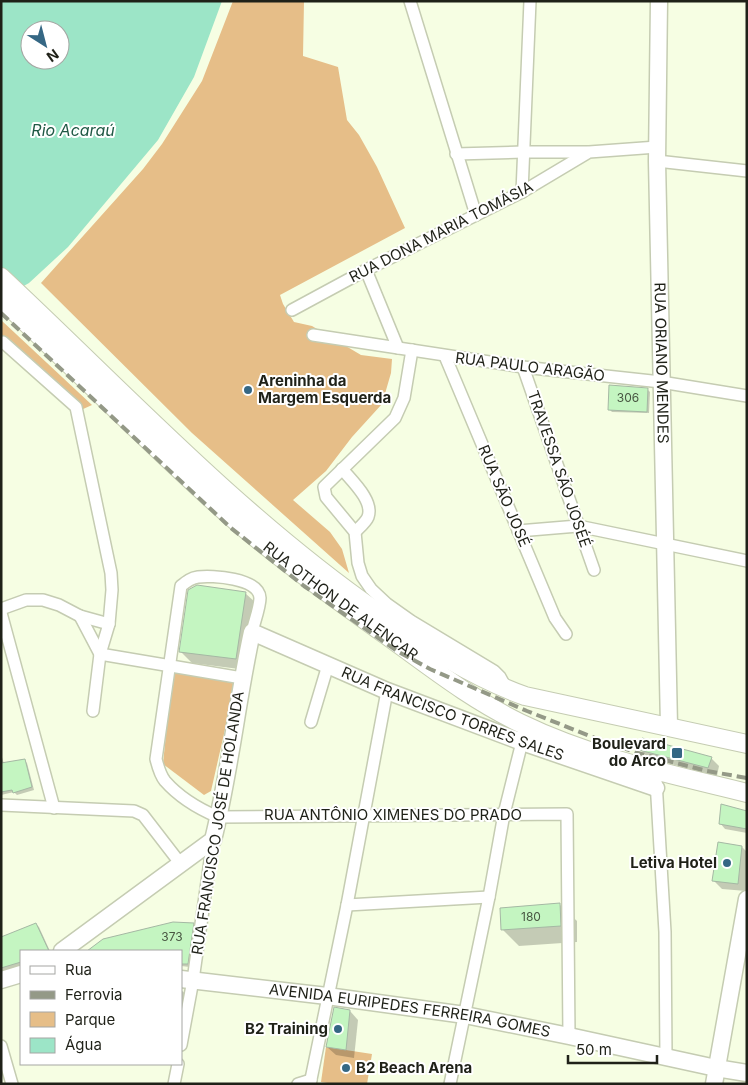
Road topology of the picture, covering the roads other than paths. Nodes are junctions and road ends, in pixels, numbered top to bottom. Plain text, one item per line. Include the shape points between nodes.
1 (410, 1) edge
2 (530, 1) edge
3 (658, 1) edge
4 (524, 152) junction
5 (589, 152) junction
6 (456, 154) junction
7 (657, 154) junction
8 (747, 171) edge
9 (522, 192) junction
10 (476, 215) junction
11 (366, 270) junction
12 (1, 277) edge
13 (1, 299) edge
14 (292, 310) dead end
15 (44, 328) junction
16 (314, 335) dead end
17 (2, 343) edge
18 (398, 348) junction
19 (412, 350) junction
20 (445, 356) junction
21 (523, 367) junction
22 (661, 382) junction
23 (747, 396) edge
24 (342, 470) junction
25 (578, 526) junction
26 (518, 531) junction
27 (355, 532) junction
28 (665, 543) junction
29 (747, 561) edge
30 (594, 570) dead end
31 (1, 609) edge
32 (1, 613) edge
33 (80, 616) junction
34 (109, 624) junction
35 (252, 632) junction
36 (566, 634) dead end
37 (100, 654) junction
38 (328, 665) junction
39 (169, 666) junction
40 (242, 678) junction
41 (507, 690) junction
42 (388, 691) junction
43 (93, 711) dead end
44 (311, 722) dead end
45 (522, 724) junction
46 (669, 726) junction
47 (522, 742) junction
48 (747, 744) edge
49 (656, 779) junction
50 (747, 793) edge
51 (1, 805) edge
52 (54, 808) junction
53 (365, 814) junction
54 (504, 814) junction
55 (218, 816) junction
56 (212, 840) junction
57 (180, 863) junction
58 (489, 897) junction
59 (747, 899) edge
60 (347, 905) junction
61 (63, 950) edge
62 (20, 974) edge
63 (187, 979) edge
64 (1, 980) edge
65 (328, 996) junction
66 (464, 1015) junction
67 (182, 1034) edge
68 (569, 1036) junction
69 (1, 1046) edge
70 (666, 1056) junction
71 (178, 1065) edge
72 (745, 1072) edge
73 (715, 1076) edge
74 (311, 1082) edge
75 (12, 1084) edge
76 (174, 1084) edge
77 (298, 1084) edge
78 (450, 1084) edge

1 - 6 street
2 - 4 street
3 - 7 street, RUA ORIANO MENDES
4 - 5 street, RUA DONA MARIA TOMÁSIA
4 - 6 street, RUA DONA MARIA TOMÁSIA
4 - 9 street
5 - 7 street, RUA DONA MARIA TOMÁSIA
5 - 9 street, RUA DONA MARIA TOMÁSIA
6 - 10 street
7 - 8 street, RUA DONA MARIA TOMÁSIA
7 - 22 street, RUA ORIANO MENDES
9 - 10 street, RUA DONA MARIA TOMÁSIA
10 - 11 street, RUA DONA MARIA TOMÁSIA
11 - 14 street, RUA DONA MARIA TOMÁSIA
11 - 18 street
12 - 15 main road, RUA OTHON DE ALENCAR
13 - 15 main road, RUA OTHON DE ALENCAR
15 - 41 main road, RUA OTHON DE ALENCAR via 290,547 401,630
15 - 45 main road, RUA OTHON DE ALENCAR via 208,496 268,548 439,675
16 - 18 street, RUA PAULO ARAGÃO
17 - 34 street via 76,407 111,573
18 - 19 street, RUA PAULO ARAGÃO
19 - 20 street, RUA PAULO ARAGÃO
19 - 24 street via 404,398 395,418
20 - 21 street, RUA PAULO ARAGÃO
20 - 26 street, RUA SÃO JOSÉ
21 - 22 street, RUA PAULO ARAGÃO
21 - 25 street, TRAVESSA SÃO JOSÉÉ
22 - 23 street, RUA PAULO ARAGÃO
22 - 28 street, RUA ORIANO MENDES
24 - 27 street via 370,509 368,518
24 - 27 street via 324,487 326,496
25 - 26 street
25 - 28 street
25 - 30 street, TRAVESSA SÃO JOSÉÉ
26 - 36 street, RUA SÃO JOSÉ via 555,618
27 - 41 street via 358,563 370,590 411,621 494,671
28 - 29 street
28 - 46 street, RUA ORIANO MENDES
31 - 33 street via 26,600 43,600
32 - 52 street
33 - 34 street
33 - 37 street
34 - 37 street
35 - 38 street, RUA FRANCISCO TORRES SALES
35 - 39 street via 260,598 258,591 229,578 198,577 189,580 181,586
35 - 40 street, RUA FRANCISCO JOSÉ DE HOLANDA
37 - 39 street
37 - 43 street
38 - 42 street, RUA FRANCISCO TORRES SALES
38 - 44 street
39 - 40 street
39 - 55 street via 156,759 159,770 164,781 192,804
40 - 55 street, RUA FRANCISCO JOSÉ DE HOLANDA
41 - 46 main road, RUA OTHON DE ALENCAR
42 - 47 street, RUA FRANCISCO TORRES SALES
42 - 53 street
45 - 47 street
45 - 49 main road, RUA OTHON DE ALENCAR
46 - 48 main road, RUA OTHON DE ALENCAR
47 - 49 street, RUA FRANCISCO TORRES SALES
47 - 54 street
49 - 50 main road, RUA OTHON DE ALENCAR
49 - 70 street via 665,932
51 - 52 street
52 - 57 street via 144,815
53 - 54 street, RUA ANTÔNIO XIMENES DO PRADO
53 - 55 street, RUA ANTÔNIO XIMENES DO PRADO
53 - 60 street
54 - 58 street
54 - 68 street, RUA ANTÔNIO XIMENES DO PRADO via 567,814
55 - 56 street, RUA FRANCISCO JOSÉ DE HOLANDA
56 - 57 street
56 - 63 street, RUA FRANCISCO JOSÉ DE HOLANDA
57 - 61 street
58 - 60 street
58 - 66 street
59 - 73 street
60 - 65 street
62 - 64 street
63 - 65 street, AVENIDA EURIPEDES FERREIRA GOMES
63 - 67 street, RUA FRANCISCO JOSÉ DE HOLANDA
65 - 66 street, AVENIDA EURIPEDES FERREIRA GOMES
65 - 74 street
66 - 68 street, AVENIDA EURIPEDES FERREIRA GOMES
66 - 78 street
68 - 70 street, AVENIDA EURIPEDES FERREIRA GOMES
69 - 75 street
70 - 73 street, AVENIDA EURIPEDES FERREIRA GOMES
71 - 76 street
72 - 73 street, AVENIDA EURIPEDES FERREIRA GOMES
74 - 77 street

